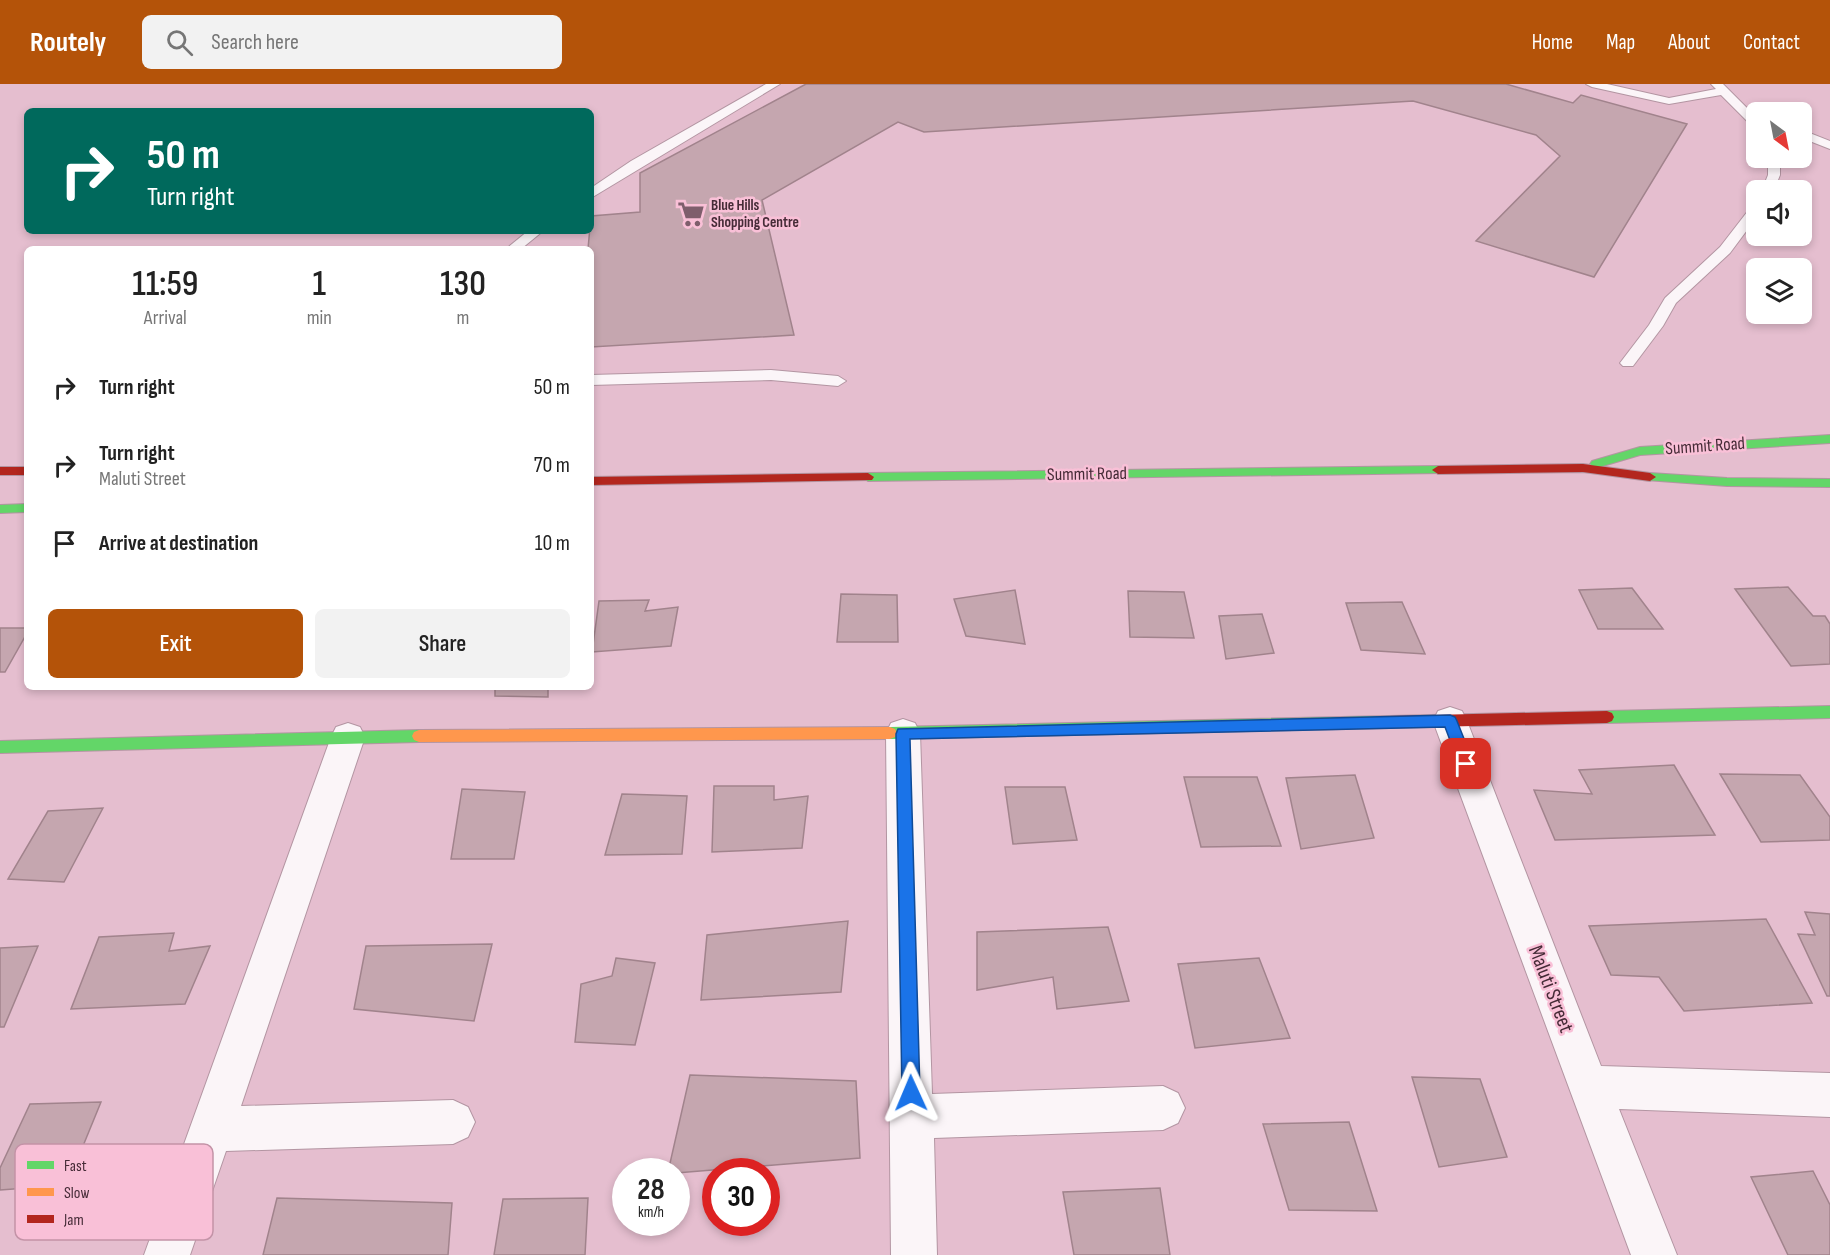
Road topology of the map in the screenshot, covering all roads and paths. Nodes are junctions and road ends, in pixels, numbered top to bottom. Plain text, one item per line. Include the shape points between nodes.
1 (774, 84) edge
2 (1592, 84) edge
3 (1720, 87) edge
4 (1746, 110) edge
5 (1812, 138) edge
6 (1830, 145) edge
7 (594, 192) edge
8 (1746, 223) edge
9 (532, 234) edge
10 (517, 246) edge
11 (1628, 363) dead end
12 (594, 380) edge
13 (838, 381) dead end
14 (1830, 439) edge
15 (1583, 468) junction
16 (0, 471) edge
17 (24, 471) edge
18 (594, 481) edge
19 (1830, 483) edge
20 (24, 508) edge
21 (0, 509) edge
22 (1830, 712) edge
23 (1450, 721) junction
24 (903, 734) junction
25 (348, 737) junction
26 (0, 747) edge
27 (1588, 1087) junction
28 (1830, 1095) edge
29 (1162, 1108) dead end
30 (912, 1117) junction
31 (453, 1122) dead end
32 (211, 1129) junction
33 (206, 1144) edge
34 (172, 1240) edge
35 (167, 1255) edge
36 (914, 1255) edge
37 (1654, 1255) edge

1 - 7 lane
2 - 3 lane via 1669,101
3 - 4 lane
5 - 6 lane
8 - 11 lane via 1725,250 1670,301
9 - 10 lane
12 - 13 lane via 771,375
14 - 15 main road, Summit Road via 1640,451
15 - 18 main road, Summit Road
15 - 19 main road, Summit Road via 1665,479
16 - 17 main road
20 - 21 main road
22 - 23 main road
23 - 24 main road
23 - 27 street, Maluti Street
24 - 25 main road
24 - 30 street
25 - 26 main road
25 - 32 street
27 - 28 street
27 - 37 street, Maluti Street
29 - 30 street
30 - 36 street
31 - 32 street
32 - 33 street
34 - 35 street

